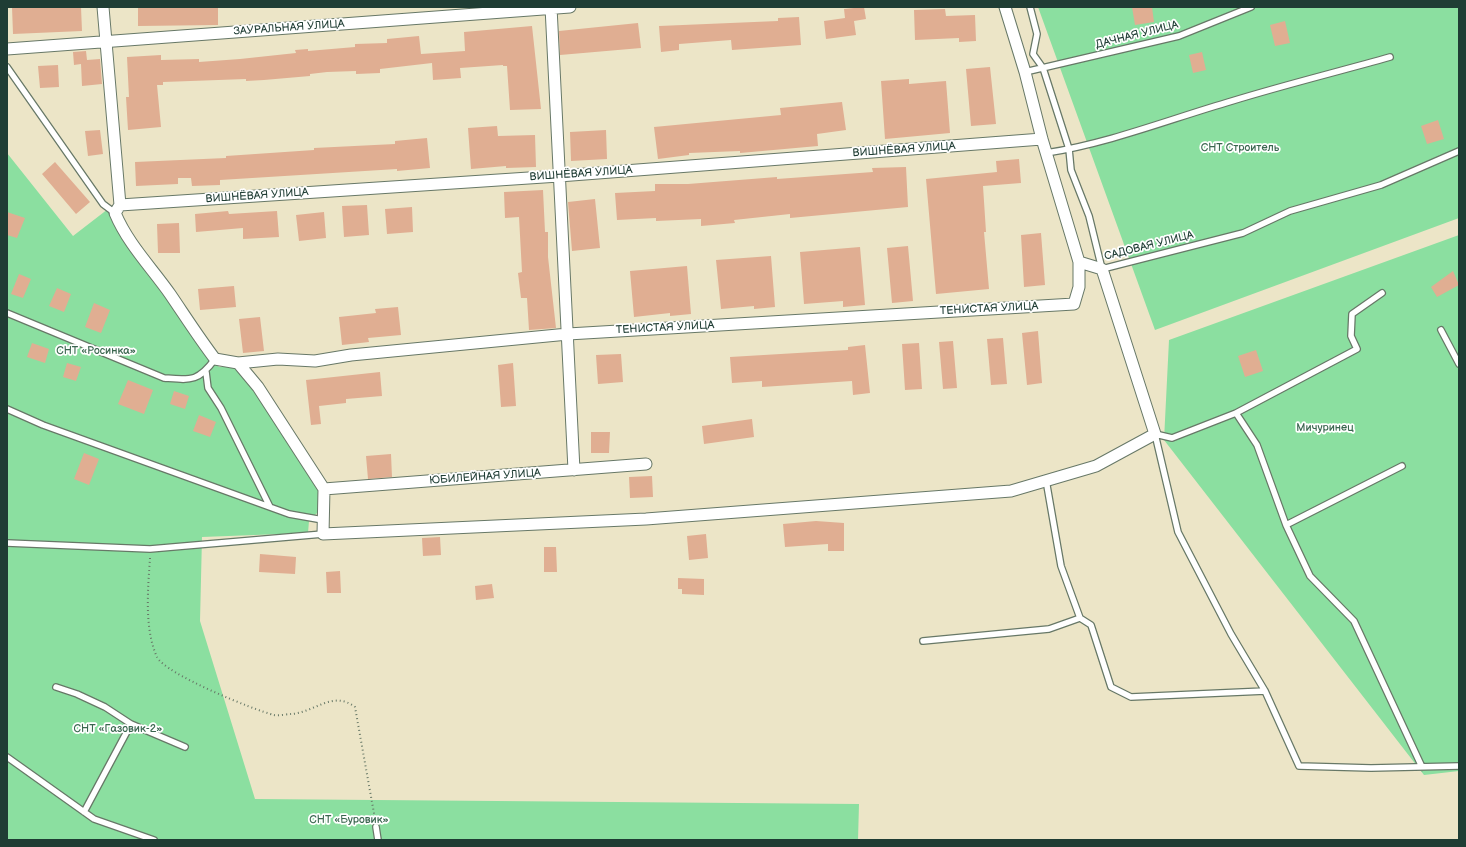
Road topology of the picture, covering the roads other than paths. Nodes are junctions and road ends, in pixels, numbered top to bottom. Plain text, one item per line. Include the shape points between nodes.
1 (103, 7) edge
2 (570, 7) edge
3 (1005, 7) edge
4 (1030, 7) edge
5 (1251, 7) edge
6 (551, 8) edge
7 (106, 42) junction
8 (7, 49) edge
9 (1390, 57) dead end
10 (7, 67) edge
11 (1043, 68) junction
12 (1025, 72) junction
13 (1042, 139) junction
14 (1069, 149) junction
15 (1459, 151) edge
16 (1046, 153) junction
17 (559, 176) junction
18 (117, 209) junction
19 (1079, 262) junction
20 (1102, 269) junction
21 (1382, 293) dead end
22 (7, 313) edge
23 (1441, 330) dead end
24 (568, 334) junction
25 (215, 359) junction
26 (238, 363) junction
27 (1459, 364) edge
28 (206, 372) junction
29 (7, 409) edge
30 (1236, 413) junction
31 (1154, 434) junction
32 (646, 464) dead end
33 (1402, 466) dead end
34 (574, 470) junction
35 (1046, 480) junction
36 (324, 489) junction
37 (270, 507) junction
38 (323, 520) junction
39 (1286, 525) junction
40 (323, 534) junction
41 (7, 543) edge
42 (1080, 618) junction
43 (923, 641) dead end
44 (56, 687) dead end
45 (1265, 691) junction
46 (131, 724) junction
47 (185, 747) dead end
48 (7, 757) edge
49 (1459, 766) edge
50 (1422, 767) junction
51 (84, 812) junction
52 (376, 826) road end
53 (154, 840) edge
54 (378, 840) edge

1 - 7 street
2 - 6 street, ЗАУРАЛЬНАЯ УЛИЦА
3 - 12 street
4 - 11 lane, САДОВАЯ УЛИЦА via 1037,34 1033,54
5 - 11 lane, ДАЧНАЯ УЛИЦА via 1179,36
6 - 7 street, ЗАУРАЛЬНАЯ УЛИЦА
6 - 17 street
7 - 8 street, ЗАУРАЛЬНАЯ УЛИЦА
7 - 18 street
9 - 14 lane
10 - 18 lane via 103,204
11 - 12 lane, ДАЧНАЯ УЛИЦА
11 - 14 lane, САДОВАЯ УЛИЦА
12 - 13 street
13 - 16 street
13 - 17 street, ВИШНЁВАЯ УЛИЦА
14 - 16 lane
14 - 20 lane, САДОВАЯ УЛИЦА via 1071,170 1089,216
15 - 20 lane, САДОВАЯ УЛИЦА via 1381,185 1290,211 1243,233
16 - 19 street
17 - 18 street, ВИШНЁВАЯ УЛИЦА
17 - 24 street
18 - 25 street via 122,231
19 - 20 street
19 - 24 street, ТЕНИСТАЯ УЛИЦА via 1079,287 1074,304
20 - 31 street
21 - 30 lane via 1352,314 1351,336 1357,349
22 - 28 lane via 164,378 190,380
23 - 27 lane
24 - 26 street, ТЕНИСТАЯ УЛИЦА via 351,355 315,361 278,359
24 - 34 street
25 - 26 street, ТЕНИСТАЯ УЛИЦА
25 - 28 lane
26 - 36 street via 258,386
28 - 37 lane via 208,388 221,408
29 - 37 lane via 43,425
30 - 31 lane via 1172,438
30 - 39 lane via 1257,445
31 - 35 street via 1096,466
31 - 45 lane via 1178,532 1231,634
32 - 34 street, ЮБИЛЕЙНАЯ УЛИЦА
33 - 39 lane
34 - 36 street, ЮБИЛЕЙНАЯ УЛИЦА
35 - 40 street via 1011,491 646,519
35 - 42 lane via 1061,566
36 - 38 street
37 - 38 lane via 289,514
38 - 40 street
39 - 50 lane via 1310,576 1354,620
40 - 41 lane via 150,549
42 - 43 lane via 1049,629
42 - 45 lane via 1092,625 1111,687 1130,698
44 - 46 lane via 105,707
45 - 50 lane via 1300,766
46 - 47 lane
46 - 51 lane
48 - 51 lane
49 - 50 lane
51 - 53 lane via 94,819
52 - 54 lane

